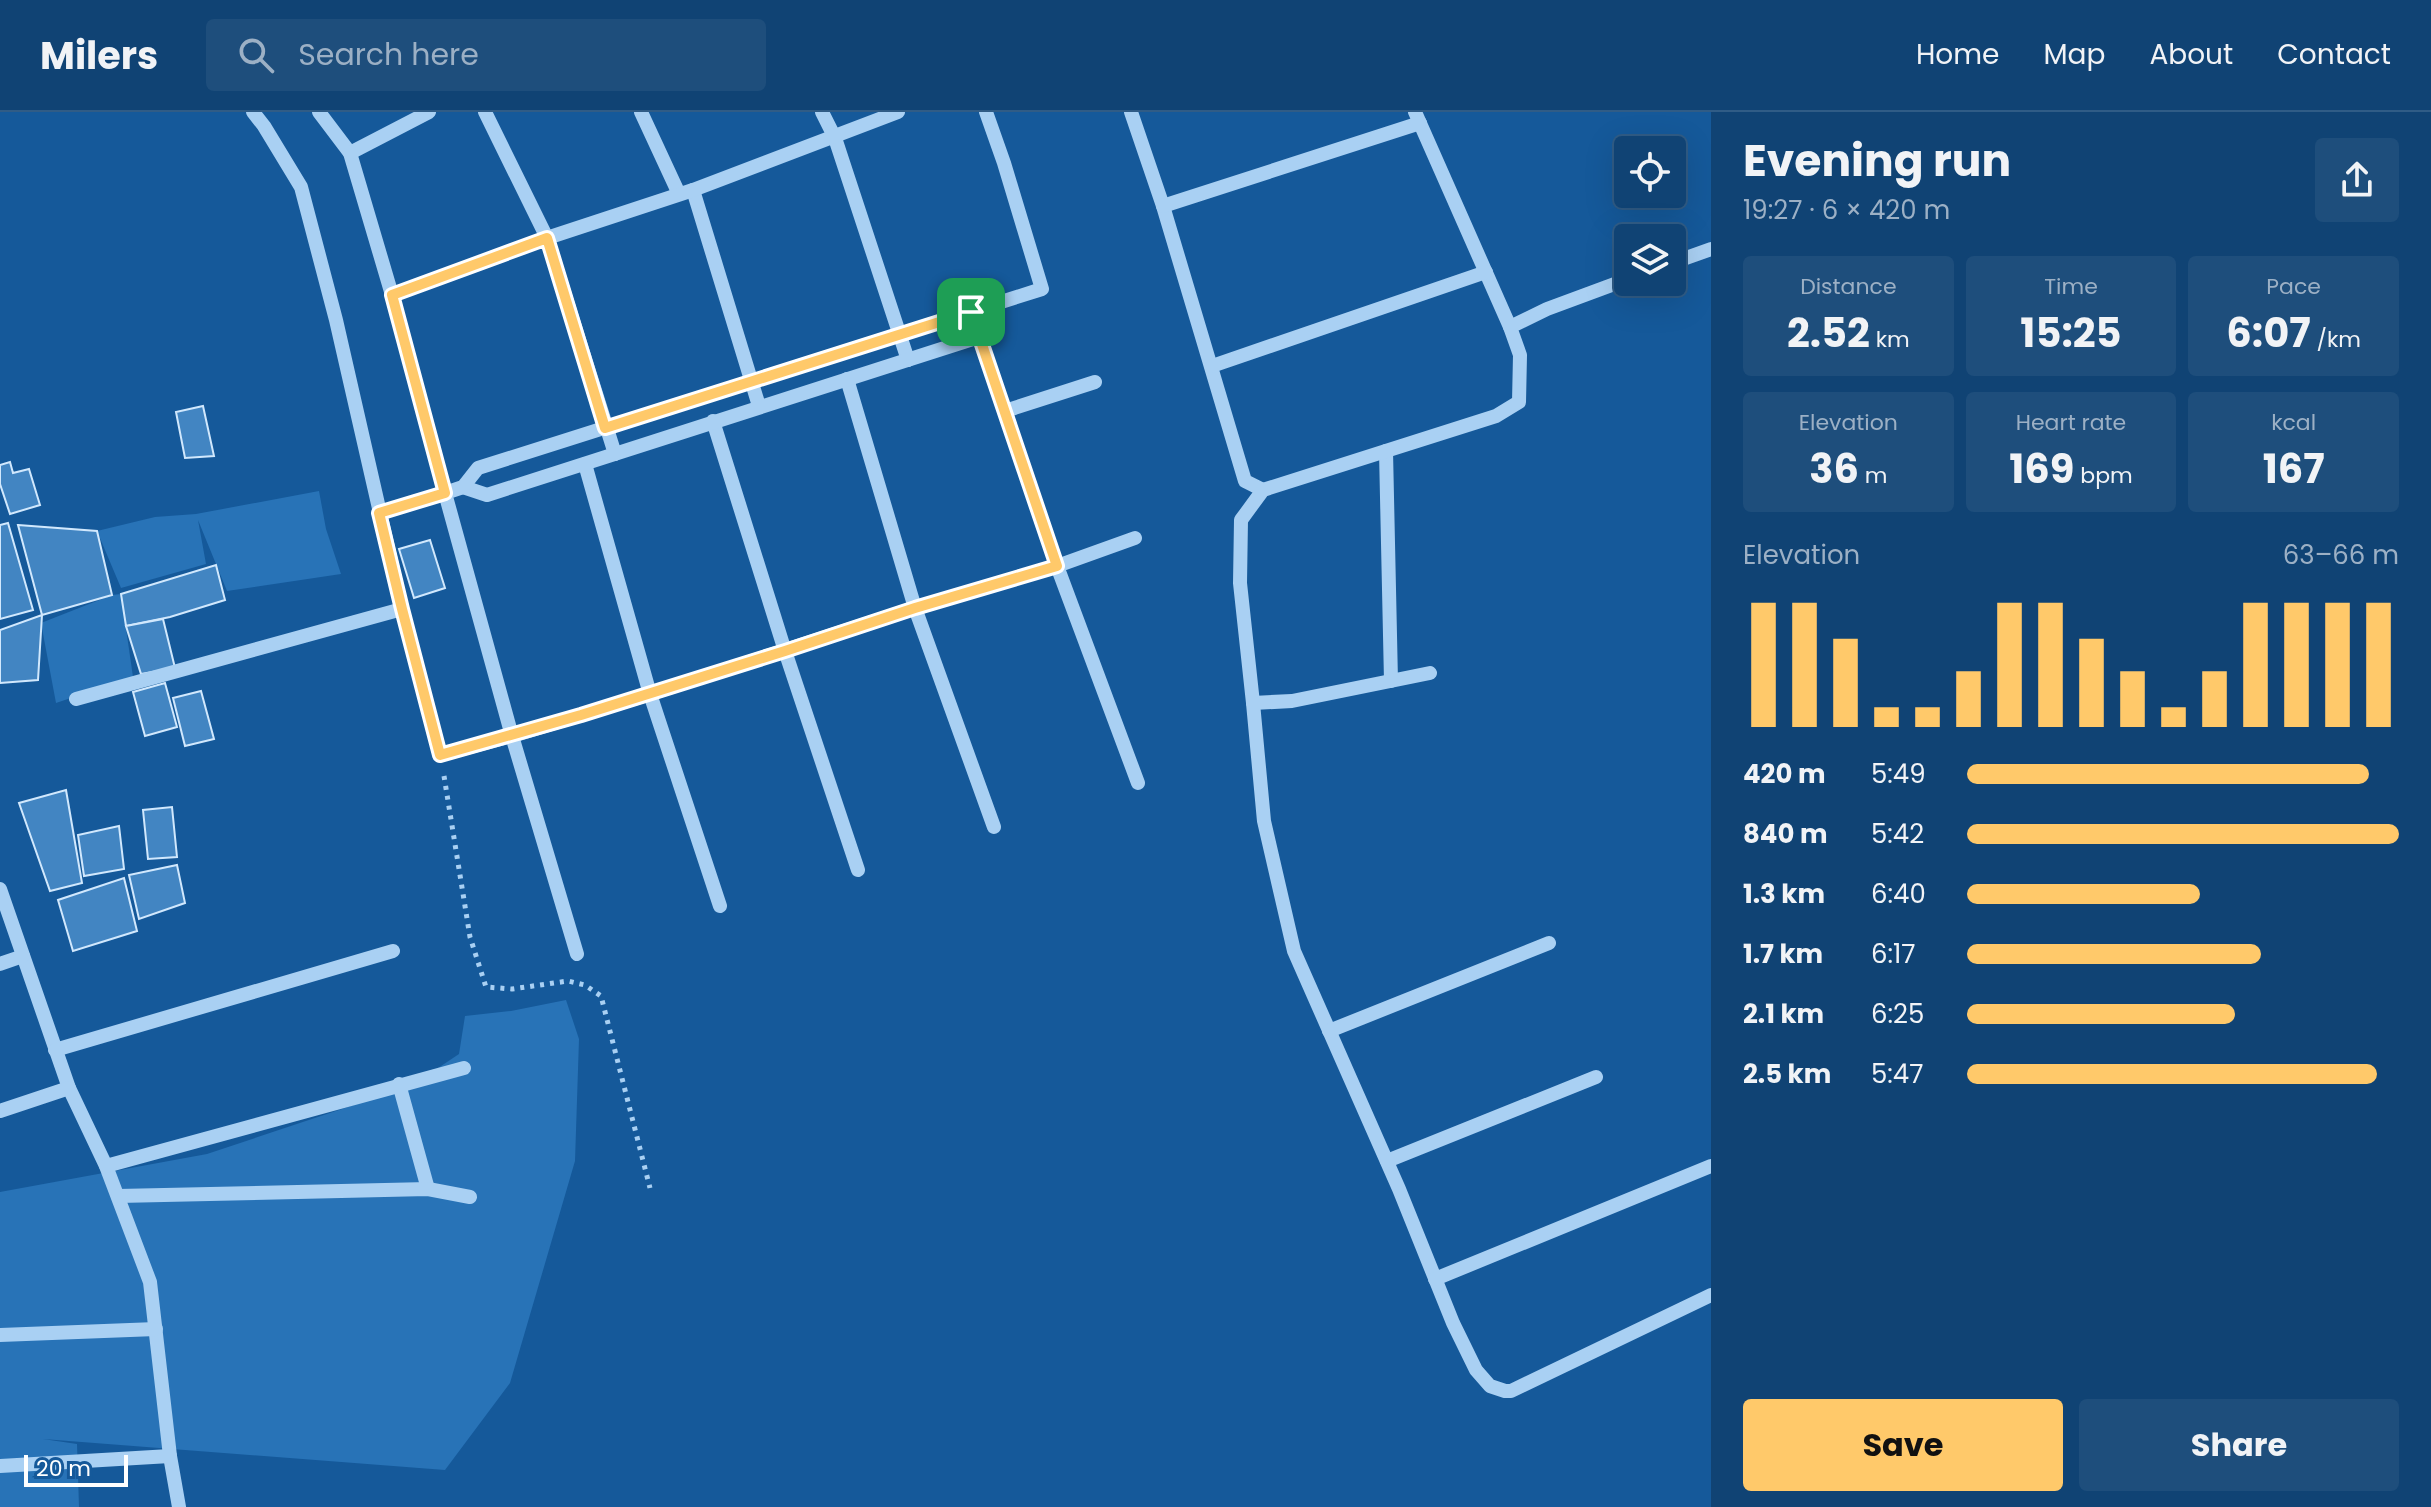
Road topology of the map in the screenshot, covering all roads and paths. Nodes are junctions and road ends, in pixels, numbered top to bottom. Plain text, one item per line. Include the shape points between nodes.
1 (253, 112) edge
2 (319, 112) edge
3 (429, 112) edge
4 (485, 112) edge
5 (641, 112) edge
6 (822, 112) edge
7 (898, 112) edge
8 (986, 112) edge
9 (1131, 112) edge
10 (1417, 117) edge
11 (835, 138) junction
12 (350, 153) junction
13 (686, 192) junction
14 (1163, 206) junction
15 (547, 238) junction
16 (1711, 249) edge
17 (1686, 258) edge
18 (1486, 272) junction
19 (1614, 284) edge
20 (392, 295) junction
21 (971, 312) junction
22 (1510, 327) junction
23 (899, 335) junction
24 (979, 337) junction
25 (908, 360) junction
26 (1212, 366) junction
27 (847, 379) junction
28 (751, 380) junction
29 (1095, 382) dead end
30 (759, 406) junction
31 (1005, 411) junction
32 (713, 421) junction
33 (605, 428) junction
34 (1386, 451) junction
35 (615, 454) junction
36 (585, 464) junction
37 (463, 487) junction
38 (1263, 490) junction
39 (445, 493) junction
40 (379, 513) junction
41 (1135, 538) dead end
42 (1057, 566) junction
43 (915, 608) junction
44 (402, 609) junction
45 (785, 651) junction
46 (1430, 673) dead end
47 (1391, 681) junction
48 (650, 694) junction
49 (76, 699) dead end
50 (1253, 703) junction
51 (512, 736) junction
52 (440, 755) junction
53 (1138, 783) dead end
54 (994, 827) dead end
55 (858, 870) dead end
56 (0, 889) edge
57 (720, 906) dead end
58 (1549, 943) dead end
59 (393, 951) dead end
60 (577, 954) dead end
61 (23, 956) junction
62 (0, 964) edge
63 (1329, 1031) junction
64 (55, 1050) junction
65 (464, 1068) dead end
66 (1596, 1077) dead end
67 (399, 1084) junction
68 (69, 1088) junction
69 (0, 1111) edge
70 (1387, 1161) junction
71 (106, 1166) junction
72 (1711, 1166) edge
73 (650, 1188) dead end
74 (428, 1189) junction
75 (118, 1196) junction
76 (470, 1197) dead end
77 (1435, 1279) junction
78 (1711, 1295) edge
79 (156, 1329) junction
80 (0, 1335) edge
81 (170, 1456) junction
82 (0, 1466) edge
83 (179, 1507) edge

1 - 40 street via 301,187
2 - 12 street
3 - 12 street
4 - 15 street
5 - 13 street
6 - 11 street
7 - 11 street
8 - 21 street via 1042,289
9 - 14 street
10 - 14 street
10 - 18 street
11 - 13 street
11 - 23 street
12 - 20 street
13 - 15 street
13 - 28 street
14 - 26 street
15 - 20 street
15 - 33 street
16 - 17 street
18 - 22 street
18 - 26 street
19 - 22 street
20 - 39 street
21 - 23 street
21 - 24 street
22 - 34 street via 1520,355 1519,402 1496,416
23 - 25 street
23 - 28 street
24 - 25 street
24 - 31 street
25 - 27 street
26 - 38 street via 1245,481
27 - 30 street
27 - 43 street
28 - 30 street
28 - 33 street
29 - 31 street
30 - 32 street
31 - 42 street
32 - 35 street
32 - 45 street
33 - 35 street
33 - 37 street via 478,468
34 - 38 street
34 - 47 street
35 - 36 street
36 - 37 street via 487,495
36 - 48 street
37 - 39 street
38 - 50 street via 1241,520 1240,583
39 - 40 street
39 - 51 street
40 - 44 street
41 - 42 street
42 - 43 street
42 - 53 street
43 - 45 street
43 - 54 street
44 - 49 street
44 - 52 street
45 - 48 street
45 - 55 street
46 - 47 street
47 - 50 street via 1292,701
48 - 51 street
48 - 57 street
50 - 63 street via 1264,821 1294,951
51 - 52 street
51 - 60 street
52 - 73 path via 470,937 486,987 568,981 601,996
56 - 61 street
58 - 63 street
59 - 64 street
61 - 62 street
61 - 64 street
63 - 70 street
64 - 68 street
65 - 67 street
66 - 70 street
67 - 71 street
67 - 74 street
68 - 69 street
68 - 71 street
70 - 77 street
71 - 75 street
72 - 77 street
74 - 75 street
74 - 76 street
75 - 79 street via 150,1282
77 - 78 street via 1476,1370 1490,1386 1505,1391
79 - 80 street
79 - 81 street
81 - 82 street
81 - 83 street

